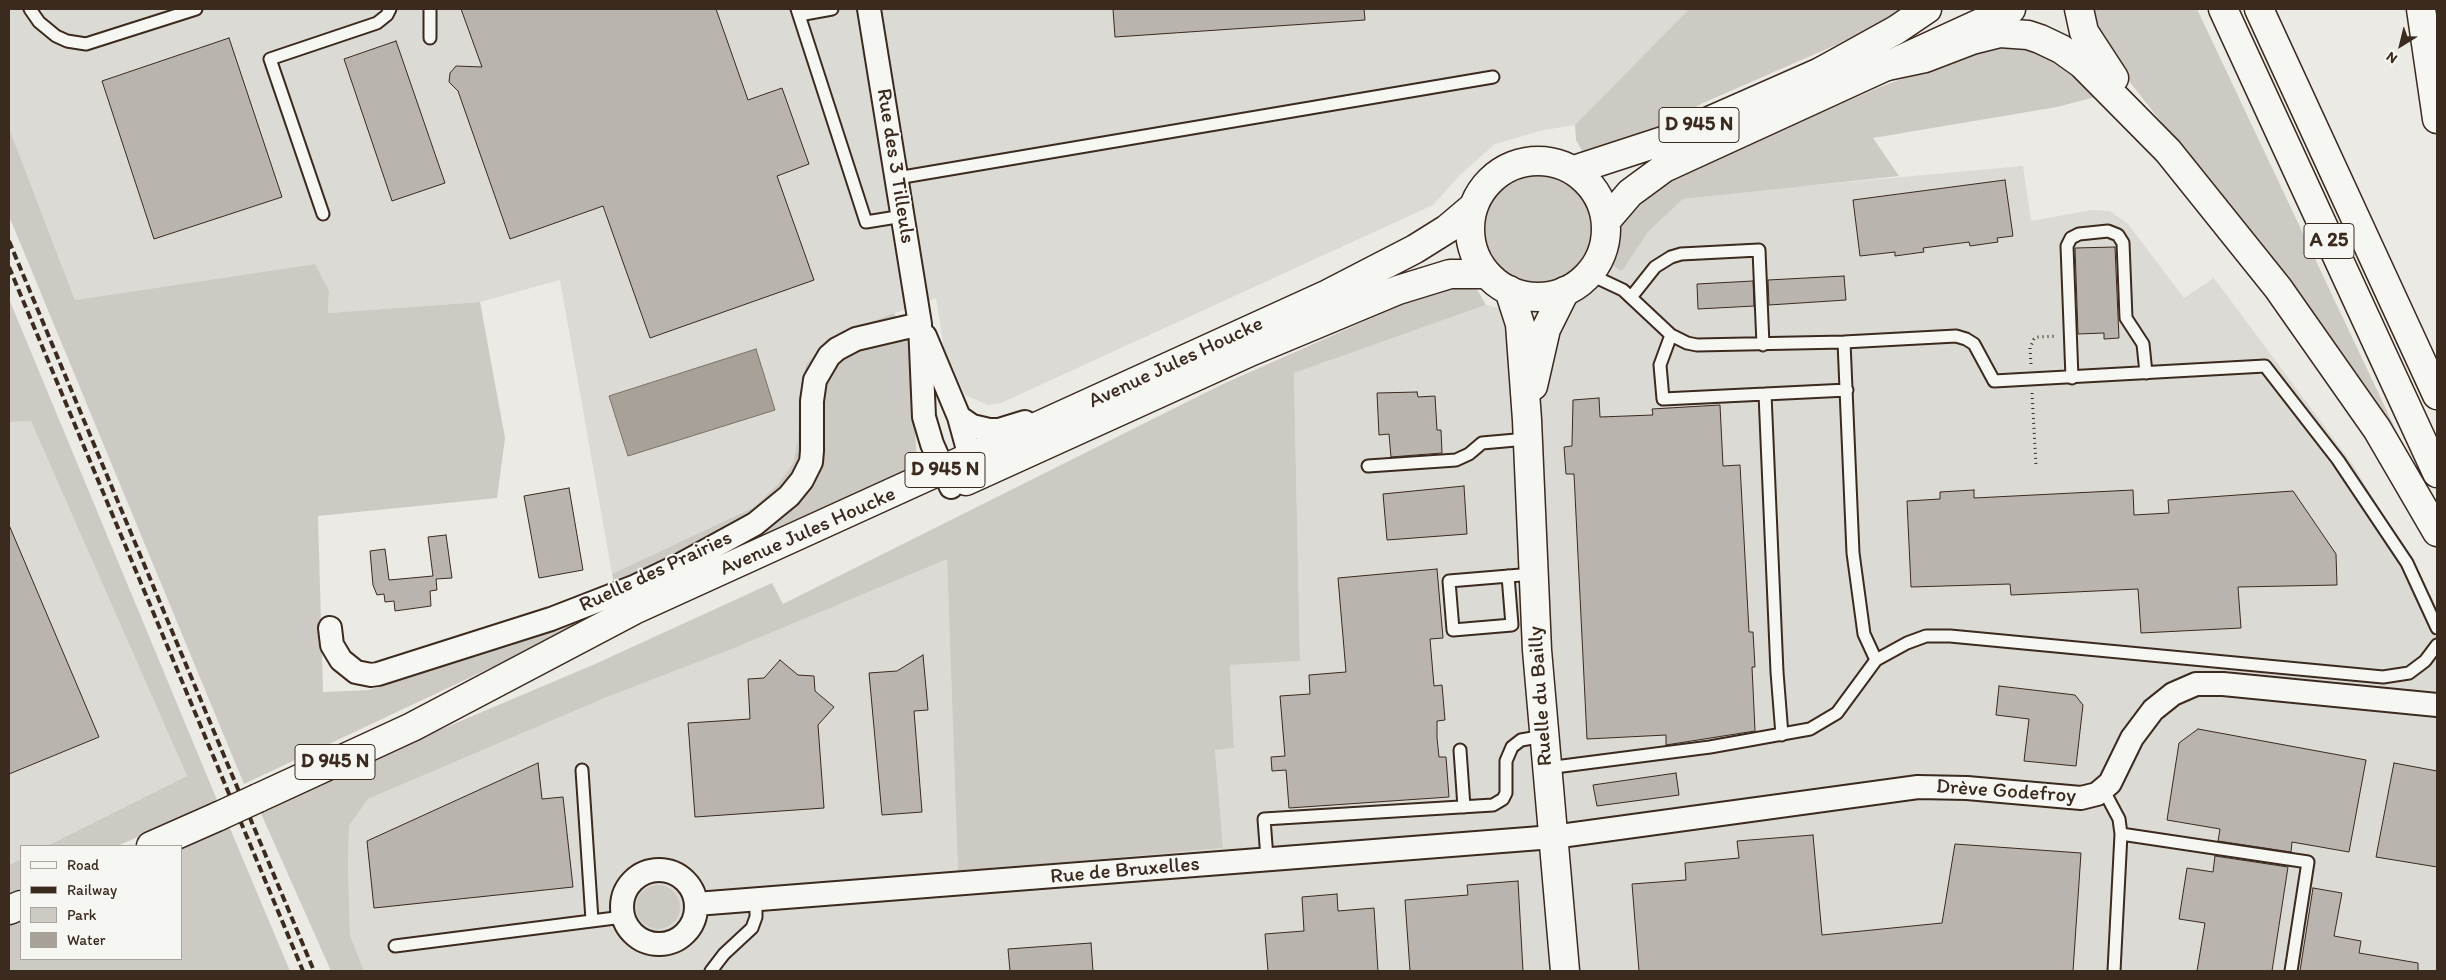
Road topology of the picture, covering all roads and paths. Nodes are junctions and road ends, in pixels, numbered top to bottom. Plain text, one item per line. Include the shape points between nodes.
1 (30, 9) edge
2 (196, 9) edge
3 (390, 9) edge
4 (430, 9) edge
5 (832, 9) edge
6 (869, 9) edge
7 (1927, 9) edge
8 (1968, 9) edge
9 (2011, 9) edge
10 (2079, 9) edge
11 (2223, 9) edge
12 (2259, 9) edge
13 (2421, 9) edge
14 (798, 12) edge
15 (430, 38) dead end
16 (1887, 66) junction
17 (1822, 71) junction
18 (1493, 77) dead end
19 (2437, 119) edge
20 (2168, 151) junction
21 (1574, 170) junction
22 (897, 178) junction
23 (1473, 207) junction
24 (323, 214) dead end
25 (903, 216) junction
26 (1606, 221) junction
27 (1487, 274) junction
28 (1589, 274) junction
29 (1509, 290) junction
30 (1565, 291) junction
31 (1632, 296) junction
32 (920, 324) junction
33 (1671, 335) junction
34 (1844, 342) junction
35 (1763, 345) junction
36 (2146, 373) junction
37 (2072, 378) junction
38 (1847, 390) junction
39 (1765, 394) junction
40 (2437, 395) edge
41 (1106, 396) junction
42 (959, 417) junction
43 (1527, 429) junction
44 (1368, 466) dead end
45 (2437, 473) edge
46 (958, 474) junction
47 (2437, 532) edge
48 (1520, 575) junction
49 (330, 628) dead end
50 (2437, 628) edge
51 (2437, 645) edge
52 (1876, 660) junction
53 (2437, 705) edge
54 (1544, 736) junction
55 (1782, 736) junction
56 (1460, 750) dead end
57 (1547, 768) junction
58 (582, 770) dead end
59 (2104, 789) junction
60 (1464, 807) junction
61 (2122, 834) junction
62 (1553, 837) junction
63 (153, 845) edge
64 (1267, 858) junction
65 (756, 900) junction
66 (696, 904) junction
67 (623, 917) junction
68 (592, 920) junction
69 (395, 946) dead end
70 (711, 971) edge
71 (1565, 971) edge
72 (2114, 971) edge
73 (2291, 971) edge

1 - 2 lane via 39,22 56,36 86,44
3 - 24 lane via 377,23 270,59
4 - 15 lane
5 - 14 lane
6 - 22 street, Rue des 3 Tilleuls
7 - 17 main road
8 - 17 main road, D 945 N
9 - 16 main road, D 945 N
10 - 20 main road via 2090,43
11 - 45 main road, A 25
12 - 40 main road, A 25
13 - 19 main road
14 - 25 lane via 866,222
16 - 20 main road via 1925,58 1988,35 2040,38 2082,64
16 - 26 main road, D 945 N via 1664,168 1630,193
17 - 21 main road, D 945 N via 1666,140
18 - 22 lane
20 - 47 main road via 2263,269 2350,389
21 - 23 main road via 1545,160 1514,164 1489,181
21 - 26 main road via 1596,192
22 - 25 street, Rue des 3 Tilleuls
23 - 27 main road via 1471,242
23 - 41 main road, Avenue Jules Houcke / D 945 N via 1447,230 1394,260
25 - 32 street, Rue des 3 Tilleuls
26 - 28 main road via 1604,250
27 - 29 main road
27 - 46 main road, Avenue Jules Houcke / D 945 N via 1450,274 1398,290
28 - 30 main road
28 - 31 lane via 1615,284
29 - 30 main road via 1541,297
29 - 43 main road, Ruelle du Bailly via 1520,324
30 - 43 main road, Ruelle du Bailly via 1542,341
31 - 33 lane
31 - 35 lane via 1654,267 1671,257 1759,250
32 - 42 street, Rue des 3 Tilleuls
32 - 46 street, Rue des 3 Tilleuls via 924,417 932,444
32 - 49 street, Ruelle des Prairies via 856,339 829,356 815,380 811,462 802,480 766,516 682,564 636,586 550,619 378,674 356,672 341,660 332,645
33 - 35 lane via 1698,345
33 - 39 lane via 1660,366 1663,399
34 - 35 lane
34 - 37 lane via 1961,337 1971,341 1978,350 1994,381
34 - 38 lane
36 - 37 lane
36 - 37 lane via 2143,344 2126,318 2124,248 2118,235 2108,231 2079,234 2071,238 2067,246
36 - 50 lane via 2265,366 2338,460 2407,563
38 - 39 lane
38 - 52 lane via 1853,553 1864,634
39 - 55 lane
41 - 42 street via 999,430 980,429
41 - 46 main road, Avenue Jules Houcke / D 945 N
42 - 46 street, Rue des 3 Tilleuls
43 - 44 lane via 1482,443 1456,460
43 - 48 main road, Ruelle du Bailly
46 - 63 main road, Avenue Jules Houcke / D 945 N, bridge via 509,688 412,727
48 - 48 lane via 1449,581 1453,630 1512,625
48 - 54 main road, Ruelle du Bailly
51 - 52 lane via 2426,662 2414,670 2400,676 2383,677 1944,636 1916,639
52 - 55 lane via 1828,721
53 - 59 street, Drève Godefroy via 2196,684 2173,694 2145,719
54 - 57 main road, Ruelle du Bailly
54 - 60 lane via 1527,738 1512,747 1506,761 1507,787 1498,803
55 - 57 lane
56 - 60 lane
57 - 62 main road, Ruelle du Bailly
58 - 68 lane
59 - 61 lane via 2119,818
59 - 62 street, Drève Godefroy via 2089,797 2073,798 1952,787 1903,788
60 - 64 lane via 1264,819
61 - 72 lane
61 - 73 lane via 2308,862
62 - 64 street, Rue de Bruxelles
62 - 71 main road, Ruelle du Bailly
64 - 65 street, Rue de Bruxelles
65 - 66 street, Rue de Bruxelles
65 - 70 lane via 752,928
66 - 67 street via 688,930 665,944 652,944 639,938 629,930
66 - 67 street via 692,890 683,878 670,871 656,869 641,873 630,882 621,903
67 - 68 lane
68 - 69 lane

